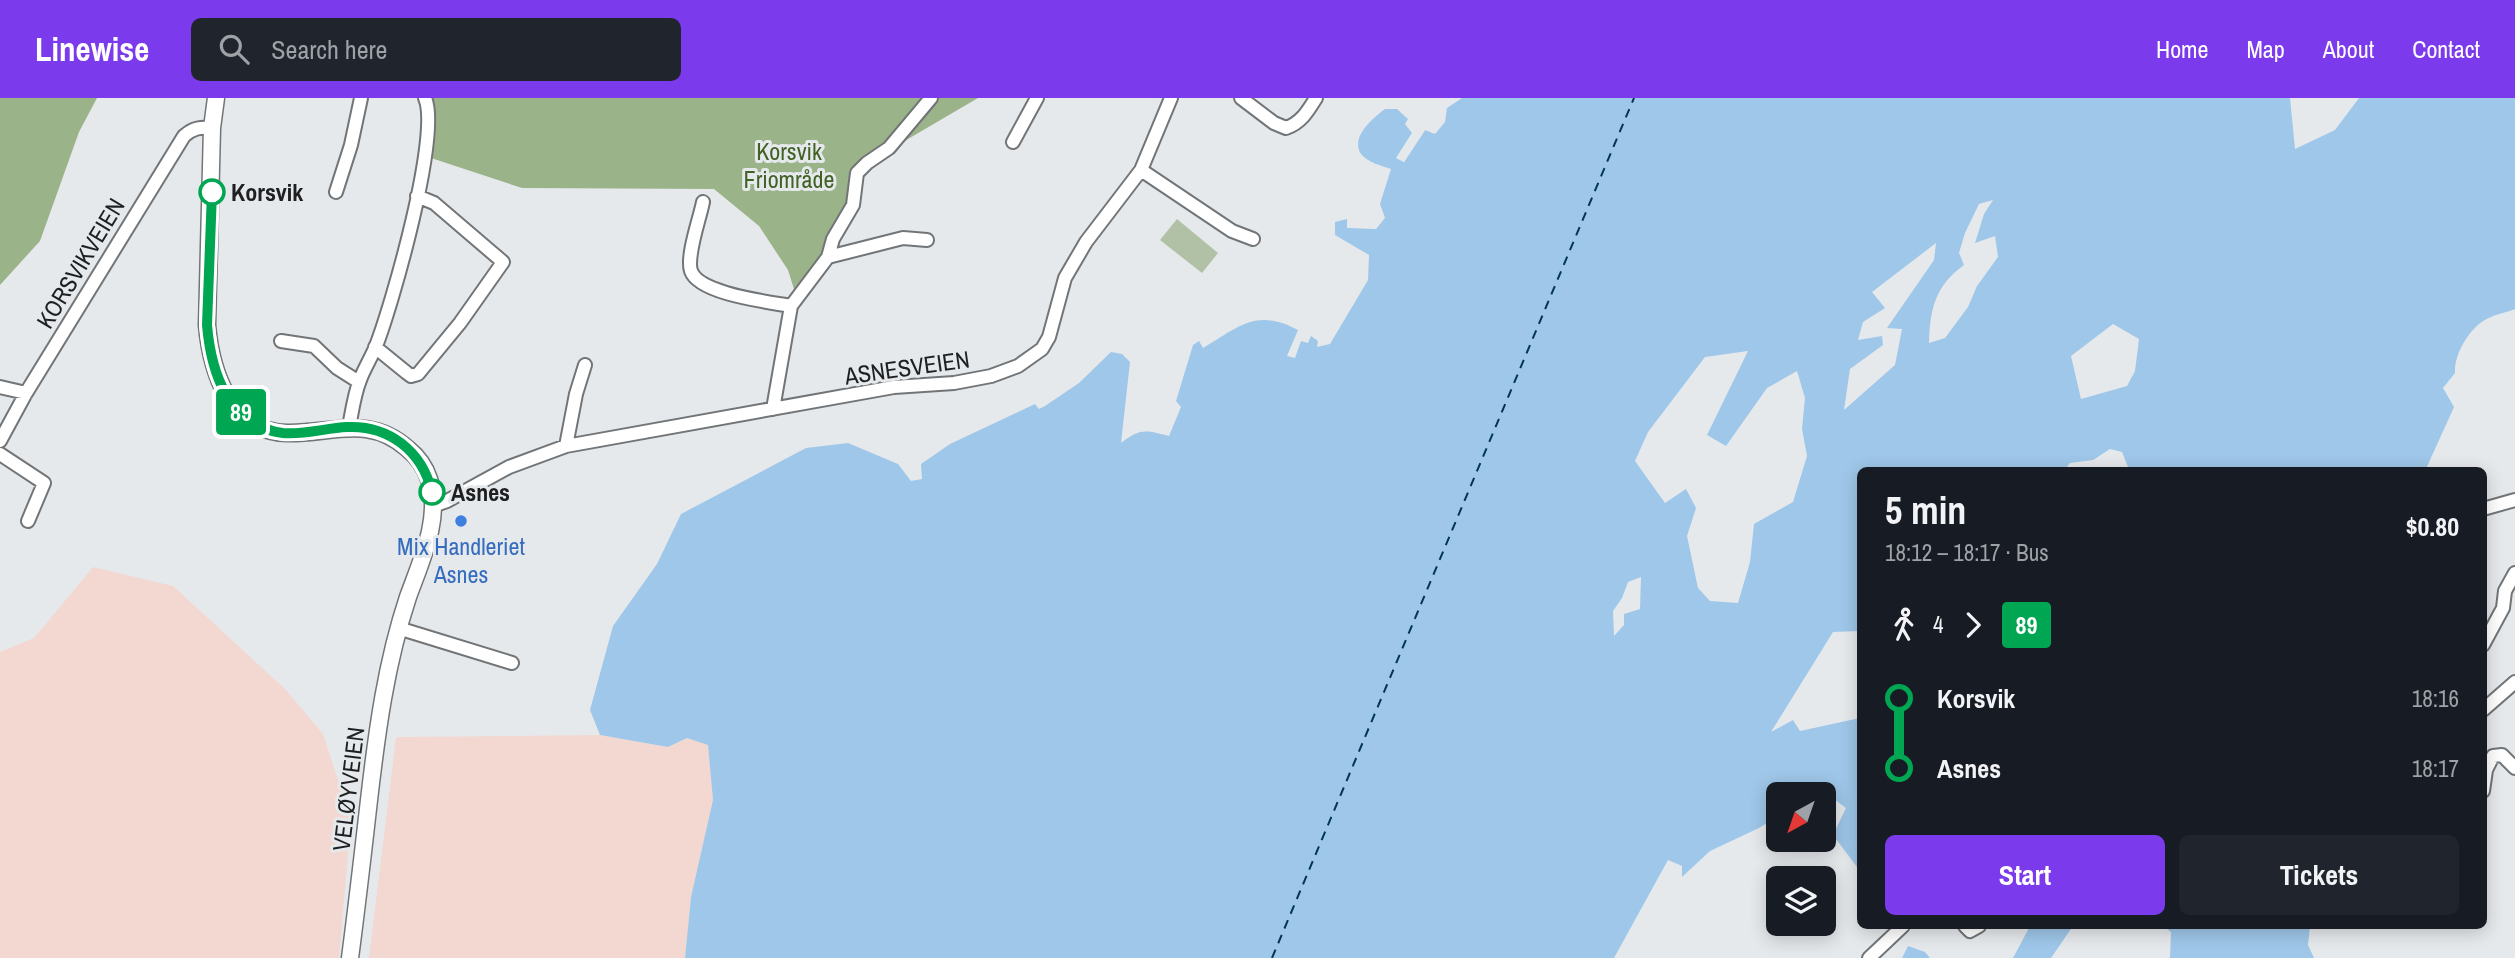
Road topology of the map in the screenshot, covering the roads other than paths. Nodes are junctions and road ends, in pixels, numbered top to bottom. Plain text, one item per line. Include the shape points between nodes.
1 (216, 98) edge
2 (361, 98) edge
3 (425, 98) edge
4 (931, 98) edge
5 (1037, 98) edge
6 (1171, 98) edge
7 (1241, 98) edge
8 (1316, 98) edge
9 (212, 128) junction
10 (1013, 142) dead end
11 (1141, 170) junction
12 (336, 192) dead end
13 (417, 196) junction
14 (703, 202) dead end
15 (1253, 239) dead end
16 (927, 240) dead end
17 (828, 257) junction
18 (791, 306) junction
19 (281, 341) dead end
20 (375, 347) junction
21 (585, 365) dead end
22 (359, 382) junction
23 (0, 387) edge
24 (26, 393) junction
25 (773, 409) junction
26 (349, 427) junction
27 (0, 441) edge
28 (566, 446) junction
29 (0, 454) edge
30 (2515, 500) edge
31 (433, 506) junction
32 (2487, 508) edge
33 (28, 521) dead end
34 (2515, 573) edge
35 (398, 628) junction
36 (2487, 638) edge
37 (512, 663) dead end
38 (2515, 682) edge
39 (2487, 706) edge
40 (2487, 768) edge
41 (2515, 768) edge
42 (1900, 929) edge
43 (350, 958) edge
44 (1869, 958) edge

1 - 9 main road, VELØYVEIEN
2 - 12 street
3 - 13 street via 429,122
4 - 17 street via 889,148 857,173 853,205
5 - 10 street
6 - 11 street, ASNESVEIEN
7 - 8 street via 1286,128 1306,114
9 - 24 street, KORSVIKVEIEN via 200,127 184,136
9 - 26 main road, VELØYVEIEN via 207,325 218,382 235,408 270,430 285,433
11 - 15 street via 1231,232
11 - 25 street, ASNESVEIEN via 1086,242 1065,278 1049,337 1032,358 991,376 894,387
13 - 20 street
13 - 20 street via 434,204 503,262 418,374 411,376
14 - 18 street via 690,260 695,279 717,291
16 - 17 street via 903,238
17 - 18 street
18 - 25 street
19 - 22 street via 314,346
20 - 22 street
21 - 28 street
22 - 26 street
23 - 24 street
24 - 27 street, KORSVIKVEIEN
25 - 28 street, ASNESVEIEN
26 - 31 main road, VELØYVEIEN via 384,432 413,453 429,478
28 - 31 street, ASNESVEIEN via 509,467
29 - 33 street via 44,483
30 - 32 street
31 - 35 main road, VELØYVEIEN
34 - 36 street
35 - 37 street
35 - 43 main road, VELØYVEIEN via 382,701
38 - 39 street
40 - 41 street via 2493,756 2502,755
42 - 44 street

